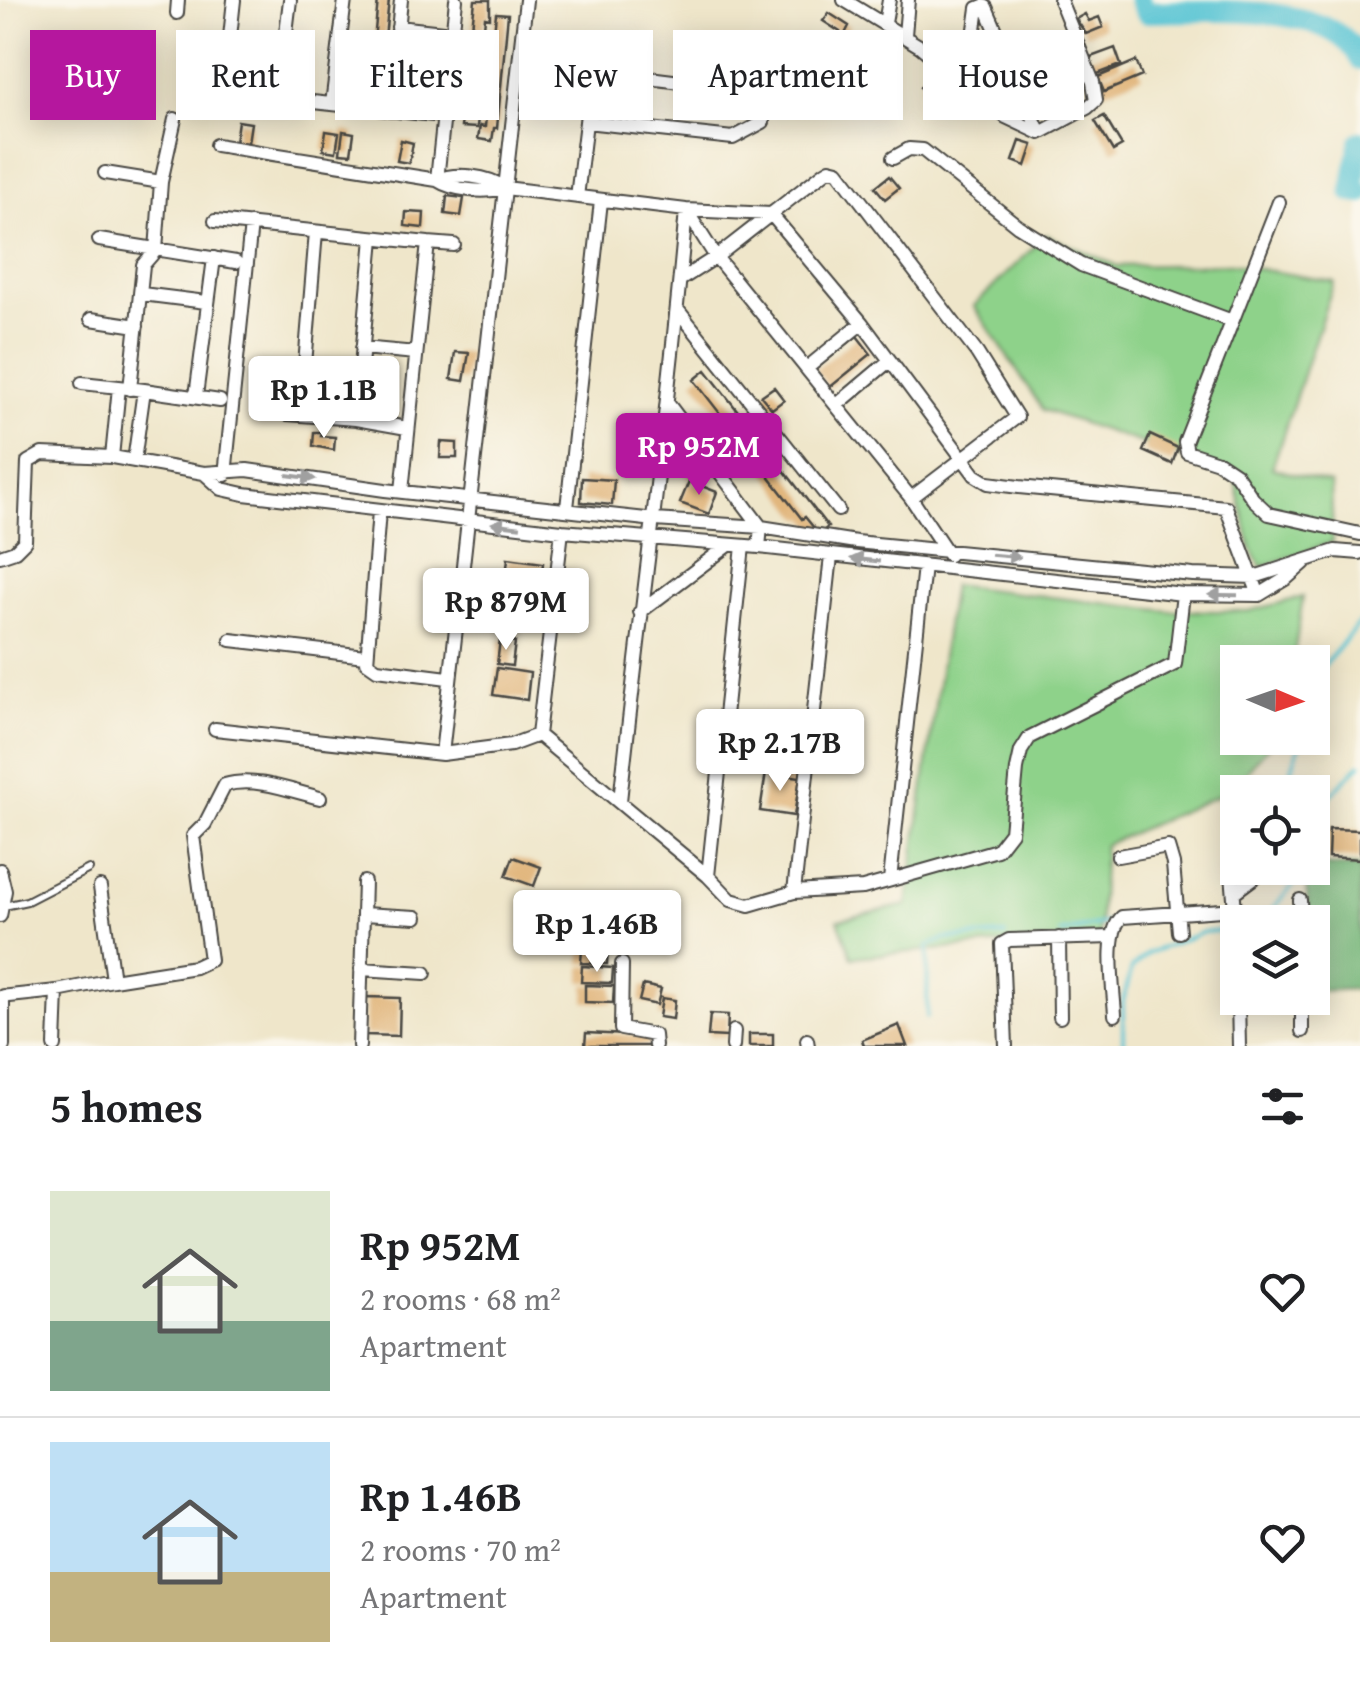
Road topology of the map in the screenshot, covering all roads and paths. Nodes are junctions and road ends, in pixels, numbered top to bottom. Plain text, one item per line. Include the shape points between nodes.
1 (234, 0) edge
2 (290, 0) edge
3 (345, 0) edge
4 (401, 0) edge
5 (456, 0) edge
6 (526, 0) edge
7 (844, 0) edge
8 (889, 0) edge
9 (908, 0) edge
10 (1060, 0) edge
11 (885, 22) junction
12 (398, 27) junction
13 (228, 30) edge
14 (286, 30) edge
15 (398, 30) edge
16 (421, 30) edge
17 (452, 30) edge
18 (975, 30) edge
19 (996, 30) edge
20 (904, 35) junction
21 (923, 50) edge
22 (315, 102) edge
23 (332, 104) junction
24 (335, 104) edge
25 (175, 119) dead end
26 (443, 120) edge
27 (1012, 120) edge
28 (1034, 120) edge
29 (586, 122) joint
30 (763, 122) dead end
31 (1040, 133) junction
32 (216, 145) dead end
33 (892, 158) dead end
34 (104, 173) dead end
35 (438, 180) junction
36 (161, 182) junction
37 (504, 188) junction
38 (577, 197) junction
39 (601, 201) junction
40 (1280, 202) dead end
41 (686, 210) junction
42 (772, 214) junction
43 (215, 221) dead end
44 (252, 224) junction
45 (316, 232) junction
46 (373, 238) junction
47 (99, 240) dead end
48 (428, 243) junction
49 (454, 245) dead end
50 (156, 250) junction
51 (716, 257) junction
52 (214, 258) junction
53 (236, 262) dead end
54 (680, 280) junction
55 (142, 294) junction
56 (206, 302) junction
57 (678, 309) junction
58 (91, 320) dead end
59 (1232, 321) junction
60 (862, 324) junction
61 (137, 326) junction
62 (362, 348) junction
63 (416, 353) junction
64 (888, 362) junction
65 (807, 368) junction
66 (82, 383) dead end
67 (131, 389) junction
68 (196, 396) junction
69 (220, 401) dead end
70 (838, 404) junction
71 (668, 405) junction
72 (356, 419) junction
73 (407, 428) junction
74 (112, 456) junction
75 (962, 460) junction
76 (134, 461) junction
77 (227, 469) junction
78 (204, 473) junction
79 (222, 490) junction
80 (402, 491) junction
81 (911, 498) junction
82 (470, 499) junction
83 (566, 508) junction
84 (380, 510) junction
85 (838, 510) dead end
86 (469, 520) junction
87 (655, 520) junction
88 (761, 527) junction
89 (562, 532) junction
90 (1360, 534) edge
91 (652, 538) junction
92 (736, 546) junction
93 (759, 547) junction
94 (1356, 550) edge
95 (949, 551) junction
96 (0, 556) edge
97 (831, 556) junction
98 (1308, 559) junction
99 (924, 566) junction
100 (948, 568) junction
101 (1254, 577) junction
102 (1183, 594) junction
103 (1259, 594) junction
104 (640, 612) junction
105 (231, 640) dead end
106 (365, 656) junction
107 (448, 678) junction
108 (215, 729) dead end
109 (538, 735) junction
110 (442, 754) junction
111 (320, 798) dead end
112 (620, 801) junction
113 (1118, 856) dead end
114 (89, 868) dead end
115 (1, 871) edge
116 (708, 876) junction
117 (890, 880) junction
118 (364, 882) dead end
119 (1235, 885) edge
120 (1244, 885) edge
121 (100, 887) dead end
122 (1236, 891) junction
123 (794, 892) junction
124 (1300, 900) dead end
125 (1236, 905) edge
126 (1300, 905) edge
127 (1220, 909) edge
128 (2, 911) edge
129 (1178, 912) junction
130 (363, 914) junction
131 (416, 917) dead end
132 (1179, 932) dead end
133 (1112, 937) junction
134 (1059, 938) junction
135 (622, 964) dead end
136 (361, 969) junction
137 (425, 973) dead end
138 (112, 980) junction
139 (58, 991) junction
140 (1, 997) edge
141 (1238, 1015) edge
142 (1302, 1015) edge
143 (1060, 1016) dead end
144 (1115, 1016) dead end
145 (734, 1031) dead end
146 (1302, 1031) dead end
147 (2, 1046) edge
148 (55, 1046) edge
149 (359, 1046) edge
150 (655, 1046) edge
151 (733, 1046) edge
152 (1006, 1046) edge
153 (1239, 1046) edge

1 - 13 street
2 - 14 street
3 - 23 street
4 - 12 street
5 - 17 street
6 - 37 street
7 - 11 street
8 - 11 street
9 - 20 street
10 - 31 street via 1096,100
11 - 20 street
12 - 15 street
12 - 16 street
18 - 19 street via 983,6
20 - 21 street
22 - 23 street
23 - 24 street
25 - 36 street
26 - 35 street
27 - 31 street
28 - 31 street
29 - 30 street via 733,138
29 - 38 street
32 - 35 street
33 - 59 street via 923,150 1018,226 1081,265
34 - 36 street
35 - 37 street via 486,180
36 - 50 street
37 - 38 street
37 - 82 street
38 - 39 street
39 - 41 street
39 - 83 street
40 - 59 street
41 - 42 street
41 - 51 street
41 - 54 street
42 - 51 street
42 - 60 street
42 - 75 street via 830,169 890,236 1017,417
43 - 44 street
44 - 45 street
44 - 77 street
45 - 46 street
45 - 72 street via 294,413
46 - 48 street
46 - 62 street
47 - 50 street
48 - 49 street
48 - 63 street
50 - 52 street
50 - 55 street via 143,265
51 - 54 street
51 - 65 street
52 - 53 street
52 - 56 street
54 - 57 street
55 - 56 street
55 - 61 street
56 - 68 street
57 - 71 street
57 - 85 street
58 - 61 street
59 - 90 street via 1184,442 1187,452 1236,474 1269,514
60 - 64 street
60 - 65 street
61 - 67 street
62 - 63 street
62 - 72 street
63 - 73 street
64 - 70 street
64 - 75 street
65 - 70 street
66 - 67 street
67 - 68 street
67 - 74 street
67 - 76 street
68 - 69 street
70 - 81 street
71 - 87 street
71 - 88 street
72 - 73 street
73 - 80 street
74 - 76 street
74 - 96 street via 42,454 28,462 26,541
75 - 81 street
75 - 101 street via 988,483 1226,507
76 - 78 street
77 - 78 street
77 - 79 street
77 -> 80 street
78 - 79 street
79 - 84 street
80 - 82 street
81 - 95 street
82 - 83 street
82 - 86 street
83 - 87 street
84 - 86 street
84 - 106 street
89 -> 86 street
86 - 107 street
87 - 88 street
87 - 91 street
88 - 93 street
88 - 95 street
89 - 91 street
89 - 109 street
91 - 92 street
91 - 104 street
92 - 93 street
92 - 104 street
92 - 116 street
93 - 97 street
94 - 98 street
95 - 100 street
95 -> 101 street
99 -> 97 street
97 - 123 street
98 - 101 street
98 - 103 street
99 - 100 street
99 - 117 street
100 - 102 street
101 - 103 street
103 -> 102 street
102 - 117 street via 1176,664 1030,737 1017,769 1012,832 998,850
104 - 112 street
105 - 106 street
106 - 107 street via 377,669
107 - 110 street
108 - 110 street
109 - 110 street
109 - 112 street
111 - 138 street via 236,781 225,785 194,836 210,960
112 - 116 street
113 - 129 street via 1168,847
114 - 128 lane
115 - 128 street
116 - 123 street via 739,904
117 - 123 street
118 - 130 street
119 - 122 street
120 - 122 street
121 - 138 street
122 - 125 street
124 - 126 street
127 - 129 street
129 - 132 street
129 - 133 street via 1122,918
130 - 131 street
130 - 136 street
133 - 134 street
133 - 144 street
134 - 143 street
134 - 152 street via 1002,944
135 - 150 street via 620,1029 654,1034
136 - 137 street
136 - 149 street
138 - 139 street
139 - 140 street
139 - 148 street
140 - 147 street
141 - 153 street
142 - 146 street
145 - 151 street

